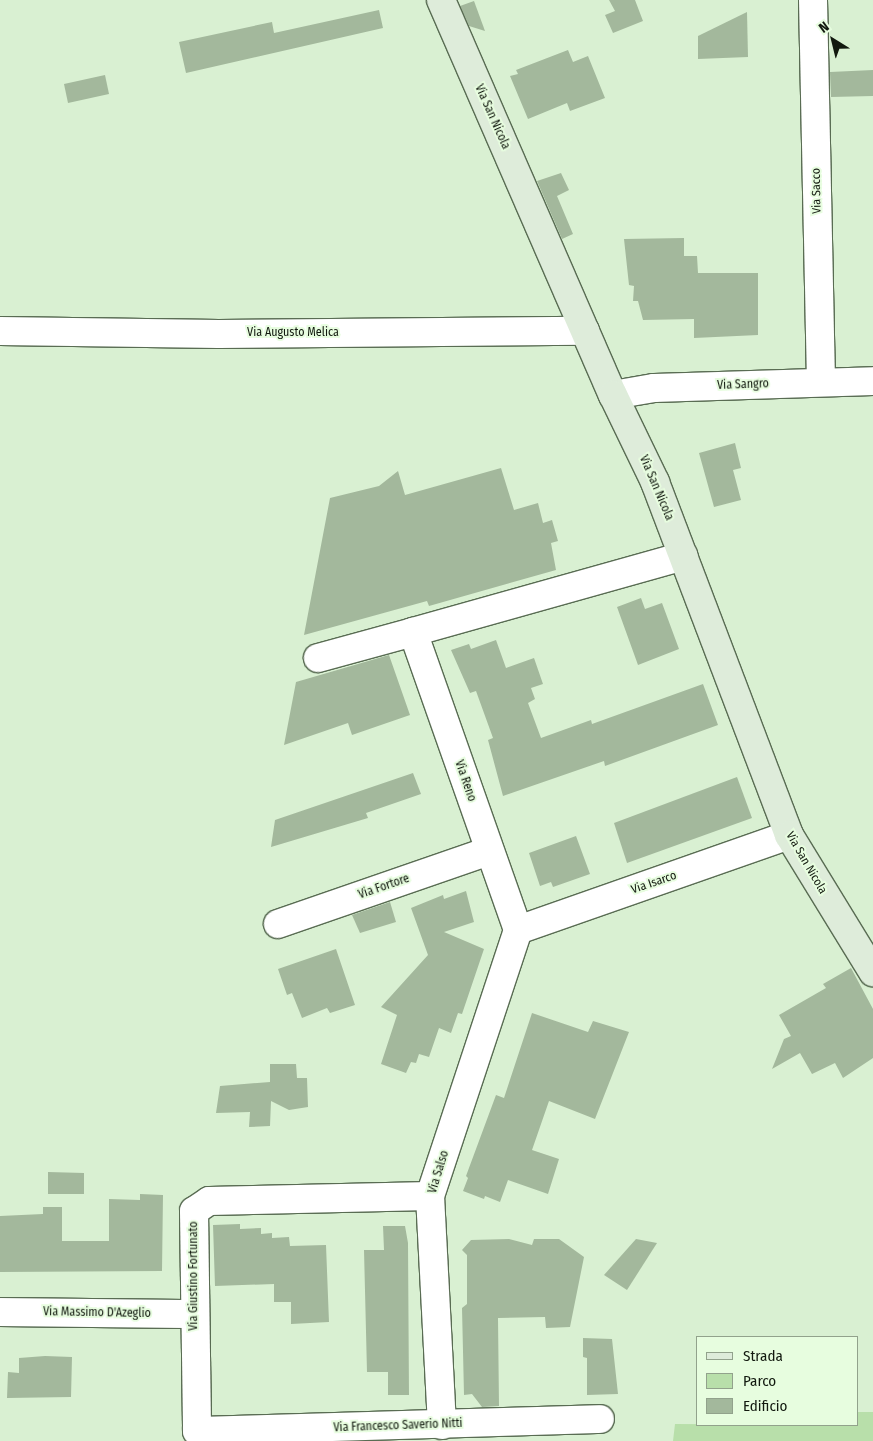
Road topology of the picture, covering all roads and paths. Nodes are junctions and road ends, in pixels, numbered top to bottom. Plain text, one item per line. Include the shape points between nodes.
1 (441, 0) edge
2 (813, 0) edge
3 (0, 331) edge
4 (585, 331) junction
5 (873, 381) edge
6 (821, 382) junction
7 (613, 396) junction
8 (684, 556) junction
9 (413, 632) junction
10 (318, 658) dead end
11 (789, 835) junction
12 (489, 850) junction
13 (278, 924) dead end
14 (518, 930) junction
15 (865, 943) edge
16 (873, 972) edge
17 (430, 1196) junction
18 (0, 1312) edge
19 (194, 1314) junction
20 (600, 1420) dead end
21 (442, 1425) junction
22 (196, 1431) joint

1 - 4 street, Via San Nicola
2 - 6 street, Via Sacco
3 - 4 street, Via Augusto Melica via 219,334
4 - 7 street, Via San Nicola
5 - 6 street, Via Sangro
6 - 7 street, Via Sangro via 654,388
7 - 8 street, Via San Nicola via 655,482
8 - 9 street
8 - 11 street, Via San Nicola
9 - 10 street
9 - 12 street, Via Reno
11 - 14 street, Via Isarco
11 - 15 street, Via San Nicola
12 - 13 street, Via Fortore
12 - 14 street, Via Reno
14 - 17 street, Via Salso
15 - 16 street, Via San Nicola
17 - 19 street, Via Giustino Fortunato via 209,1201 194,1211
17 - 21 street, Via Salso
18 - 19 street, Via Massimo D'Azeglio
19 - 22 street, Via Giustino Fortunato
20 - 21 street, Via Francesco Saverio Nitti
21 - 22 street, Via Francesco Saverio Nitti

